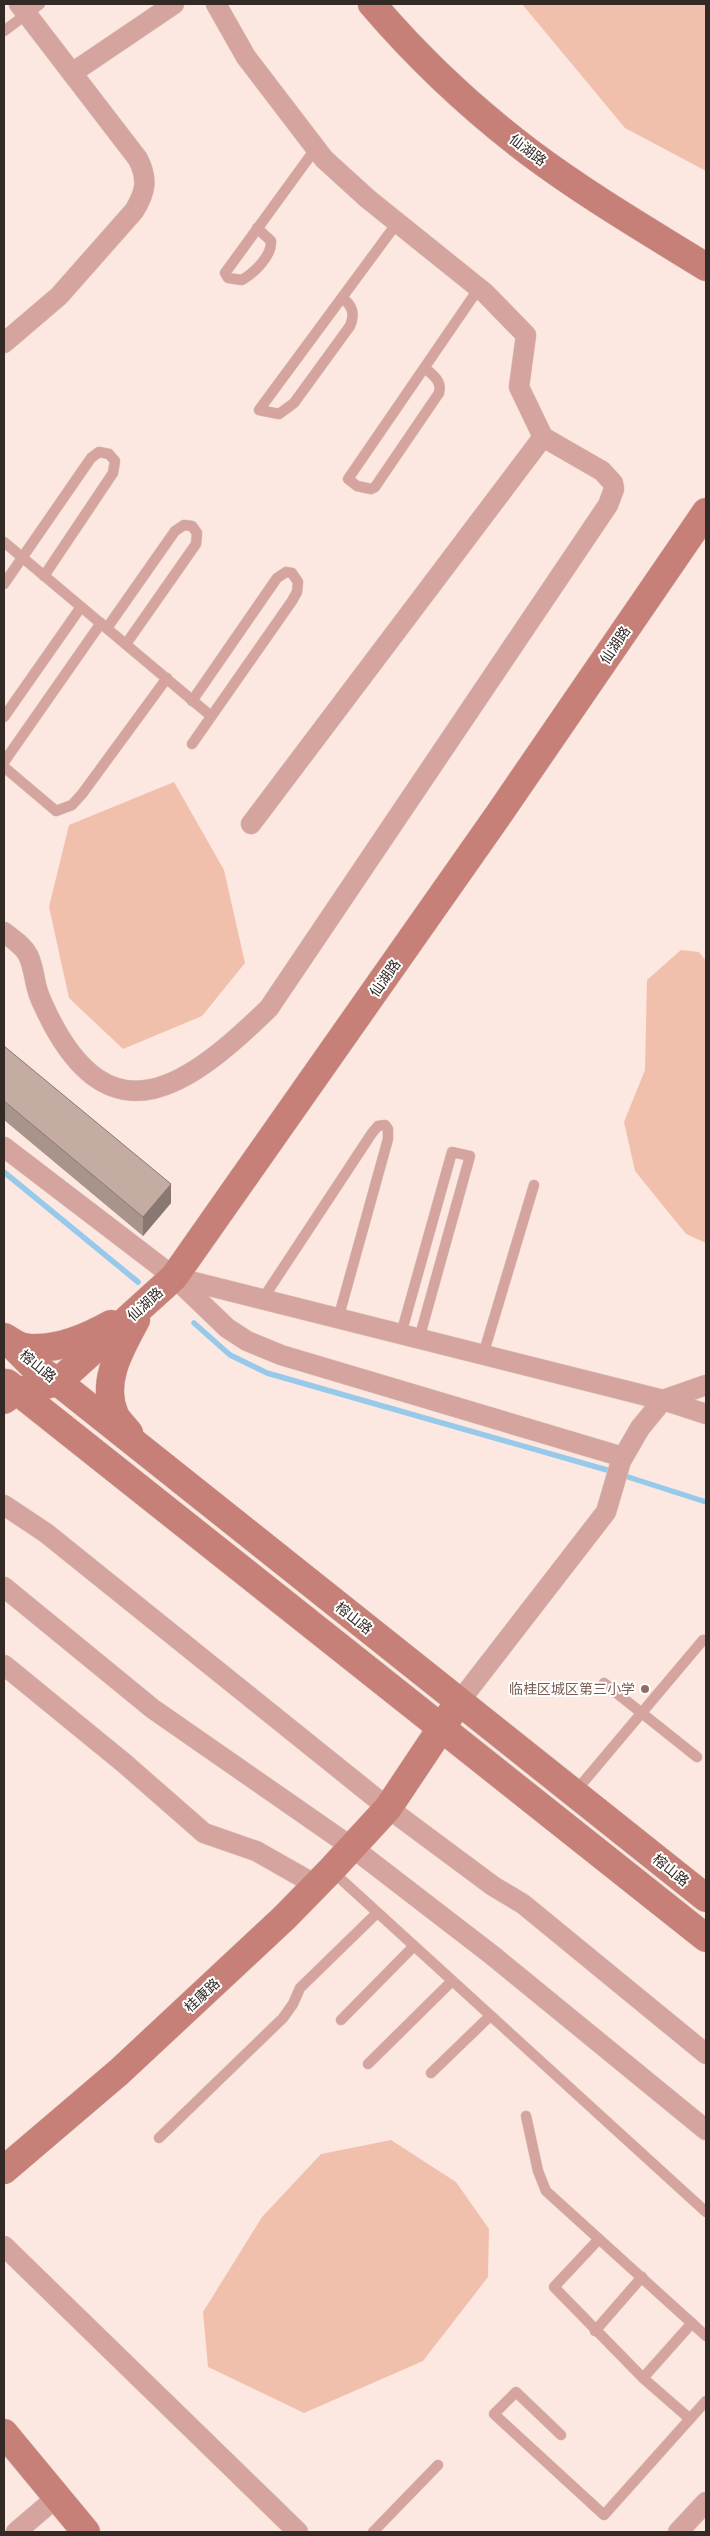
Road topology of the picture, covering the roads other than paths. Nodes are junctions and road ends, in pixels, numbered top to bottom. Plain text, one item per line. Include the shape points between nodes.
1 (174, 4) edge
2 (216, 4) edge
3 (372, 4) edge
4 (29, 7) edge
5 (4, 31) edge
6 (72, 73) junction
7 (316, 148) junction
8 (397, 223) junction
9 (257, 228) junction
10 (706, 268) edge
11 (479, 288) junction
12 (342, 298) junction
13 (4, 343) edge
14 (425, 368) junction
15 (543, 438) junction
16 (706, 512) edge
17 (4, 542) edge
18 (22, 558) junction
19 (44, 576) junction
20 (4, 584) edge
21 (82, 607) junction
22 (104, 626) junction
23 (126, 644) junction
24 (168, 678) junction
25 (192, 701) junction
26 (212, 716) junction
27 (4, 717) edge
28 (192, 744) dead end
29 (4, 762) edge
30 (4, 767) edge
31 (251, 824) dead end
32 (4, 932) edge
33 (4, 1147) edge
34 (534, 1185) dead end
35 (174, 1277) junction
36 (262, 1300) junction
37 (143, 1306) junction
38 (338, 1319) junction
39 (4, 1337) edge
40 (410, 1337) junction
41 (483, 1355) junction
42 (58, 1382) junction
43 (706, 1384) edge
44 (6, 1396) edge
45 (663, 1400) junction
46 (706, 1414) edge
47 (142, 1450) junction
48 (623, 1457) junction
49 (4, 1505) edge
50 (4, 1587) edge
51 (703, 1640) dead end
52 (4, 1665) edge
53 (604, 1683) dead end
54 (459, 1702) junction
55 (642, 1714) junction
56 (441, 1728) junction
57 (697, 1757) dead end
58 (574, 1793) junction
59 (388, 1808) junction
60 (352, 1848) junction
61 (324, 1878) junction
62 (706, 1898) edge
63 (377, 1913) junction
64 (706, 1938) edge
65 (414, 1946) junction
66 (452, 1981) junction
67 (490, 2016) junction
68 (341, 2020) dead end
69 (706, 2054) edge
70 (368, 2064) dead end
71 (431, 2073) dead end
72 (526, 2116) dead end
73 (706, 2130) edge
74 (160, 2138) dead end
75 (4, 2170) edge
76 (706, 2212) edge
77 (599, 2239) junction
78 (4, 2246) edge
79 (642, 2277) junction
80 (692, 2323) junction
81 (595, 2331) junction
82 (706, 2336) edge
83 (643, 2378) junction
84 (706, 2401) edge
85 (690, 2419) junction
86 (561, 2435) dead end
87 (10, 2445) edge
88 (438, 2465) dead end
89 (57, 2497) junction
90 (706, 2502) edge
91 (16, 2532) edge
92 (86, 2532) edge
93 (298, 2532) edge
94 (373, 2532) edge
95 (678, 2532) edge

1 - 6 street
2 - 7 street via 246,57
3 - 10 street, 仙湖路 via 444,82 528,152
4 - 5 lane
4 - 6 street
6 - 13 street via 138,159 144,172 142,198 59,296
7 - 8 street via 337,172
7 - 9 lane
8 - 11 street
8 - 12 lane
9 - 9 lane via 225,273 228,278 242,280 268,254 271,241
11 - 14 lane
11 - 15 street via 526,335 518,387
12 - 12 lane via 289,370 259,410 279,414 294,403 350,326 353,311
14 - 14 lane via 438,379 439,394 375,487 358,486 348,478
15 - 31 street
15 - 32 street via 609,477 614,489 608,505 269,1008 237,1040 191,1074 164,1087 137,1092 117,1090 102,1082 82,1064 63,1040 38,992 28,956
16 - 35 street, 仙湖路 via 488,830
17 - 18 lane
18 - 19 lane
18 - 19 lane via 91,458 99,452 113,456 116,466 113,473
18 - 20 lane
19 - 21 lane
21 - 22 lane
21 - 27 lane
22 - 23 lane
22 - 23 lane via 175,531 184,525 192,526 197,533 196,544
22 - 29 lane
23 - 24 lane
24 - 25 lane
24 - 30 lane via 82,794 68,807 56,810
25 - 26 lane
25 - 26 lane via 277,578 286,572 292,573 298,582 292,601
26 - 28 lane
33 - 35 street
34 - 41 lane
35 - 36 street
35 - 37 street, 仙湖路
35 - 48 street via 227,1328 263,1348
36 - 38 street
36 - 38 lane via 372,1133 378,1126 385,1125 388,1139
37 - 39 street via 94,1334 56,1346 23,1347
37 - 42 street, 仙湖路
37 - 47 street via 113,1364 110,1395 115,1415
38 - 40 street
39 - 42 street, 榕山路 via 32,1365
40 - 40 lane via 452,1152 470,1156
40 - 41 street
41 - 45 street
42 - 44 street, 仙湖路
42 - 47 street, 榕山路
43 - 45 street
44 - 56 street via 46,1416
45 - 46 street
45 - 48 street via 640,1428
47 - 54 street, 榕山路
48 - 54 street via 606,1512
49 - 59 street via 46,1533
50 - 60 street via 153,1709
51 - 55 lane
52 - 61 street via 204,1833
53 - 55 lane
54 - 56 street, 桂康路
54 - 58 street, 榕山路
55 - 57 lane
55 - 58 lane
56 - 59 street, 桂康路
56 - 64 street
58 - 62 street, 榕山路
59 - 60 street, 桂康路
59 - 69 street via 493,1886 523,1904
60 - 61 street, 桂康路
60 - 73 street via 492,1955
61 - 63 lane
61 - 75 street, 桂康路 via 120,2072
63 - 65 lane
63 - 74 lane via 300,1988 283,2018
65 - 66 lane
65 - 68 lane
66 - 67 lane
66 - 70 lane
67 - 71 lane
67 - 76 lane
72 - 77 lane via 541,2183
77 - 79 lane
77 - 81 lane via 554,2287
78 - 93 street
79 - 80 lane
79 - 81 lane
80 - 82 lane
80 - 83 lane
81 - 83 lane
83 - 85 lane
84 - 85 lane
85 - 86 lane via 604,2515 494,2414 516,2392
87 - 89 street
88 - 94 lane
89 - 91 street
89 - 92 street
90 - 95 street

